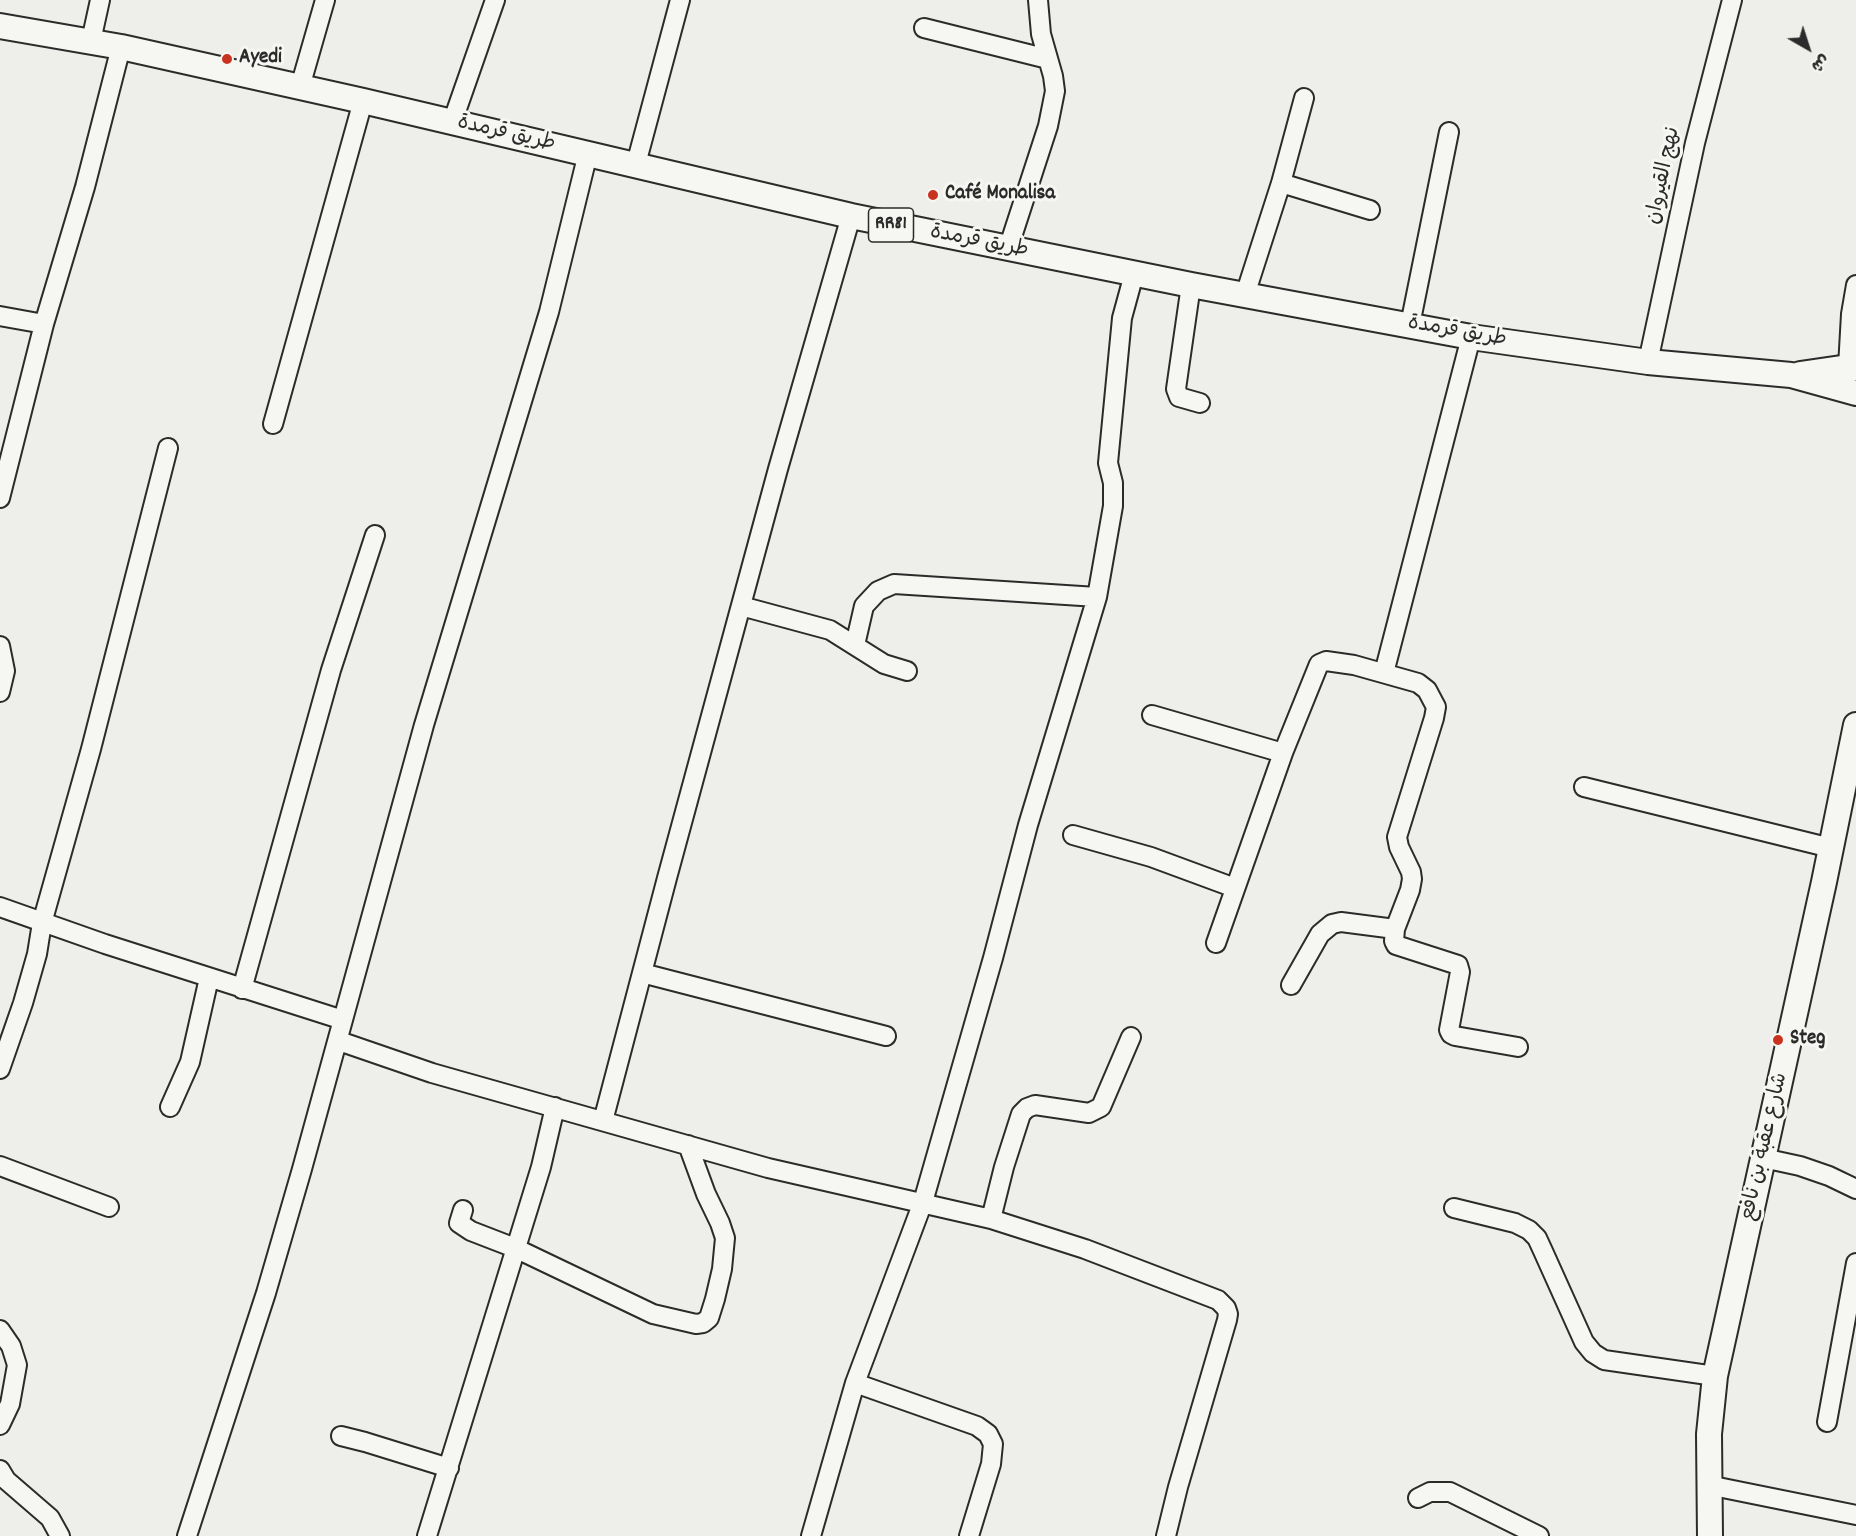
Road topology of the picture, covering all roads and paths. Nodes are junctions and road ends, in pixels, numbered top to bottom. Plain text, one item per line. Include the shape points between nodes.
1 (100, 0) edge
2 (325, 0) edge
3 (495, 0) edge
4 (680, 0) edge
5 (1038, 0) edge
6 (1732, 0) edge
7 (0, 26) edge
8 (924, 28) dead end
9 (91, 41) junction
10 (121, 47) junction
11 (1047, 59) junction
12 (300, 87) junction
13 (1304, 98) dead end
14 (363, 101) junction
15 (452, 123) junction
16 (1449, 132) dead end
17 (588, 153) junction
18 (636, 164) junction
19 (1281, 183) junction
20 (1370, 210) dead end
21 (851, 216) junction
22 (1008, 249) junction
23 (1134, 274) junction
24 (1191, 285) junction
25 (1856, 285) edge
26 (1245, 295) junction
27 (0, 316) edge
28 (44, 324) junction
29 (1410, 325) junction
30 (1471, 337) junction
31 (1648, 362) junction
32 (1852, 367) edge
33 (1791, 375) junction
34 (1856, 393) edge
35 (1200, 403) dead end
36 (273, 424) dead end
37 (168, 448) dead end
38 (0, 498) edge
39 (375, 535) dead end
40 (1097, 597) junction
41 (741, 606) junction
42 (855, 645) junction
43 (0, 646) edge
44 (907, 670) dead end
45 (1384, 673) junction
46 (0, 692) edge
47 (1152, 715) dead end
48 (1856, 725) edge
49 (1283, 753) junction
50 (1584, 787) dead end
51 (1072, 835) dead end
52 (1831, 848) junction
53 (1235, 888) junction
54 (0, 907) edge
55 (42, 923) junction
56 (1395, 929) junction
57 (1216, 943) dead end
58 (642, 973) junction
59 (209, 978) junction
60 (1292, 985) dead end
61 (242, 989) junction
62 (343, 1020) junction
63 (886, 1036) dead end
64 (1131, 1037) dead end
65 (339, 1041) junction
66 (1518, 1047) dead end
67 (0, 1069) edge
68 (170, 1107) dead end
69 (555, 1107) junction
70 (603, 1121) junction
71 (688, 1145) junction
72 (1763, 1158) junction
73 (0, 1166) edge
74 (1856, 1190) edge
75 (922, 1202) junction
76 (109, 1207) dead end
77 (1454, 1208) dead end
78 (463, 1210) dead end
79 (991, 1219) junction
80 (515, 1248) junction
81 (1856, 1263) edge
82 (0, 1330) edge
83 (1715, 1376) junction
84 (855, 1383) junction
85 (1827, 1422) dead end
86 (0, 1425) edge
87 (341, 1437) dead end
88 (449, 1468) junction
89 (0, 1470) edge
90 (1708, 1485) junction
91 (1419, 1498) dead end
92 (1856, 1515) edge
93 (1520, 1531) edge
94 (60, 1536) edge
95 (187, 1536) edge
96 (427, 1536) edge
97 (811, 1536) edge
98 (969, 1536) edge
99 (1166, 1536) edge
100 (1539, 1536) edge
101 (1710, 1536) edge

1 - 9 street
2 - 12 street
3 - 15 street
4 - 18 street
5 - 11 street
6 - 31 street, نهج القيروان via 1695,143
7 - 9 main road, طريق قرمدة / RR81
8 - 11 street
9 - 10 main road, طريق قرمدة / RR81
10 - 12 main road, طريق قرمدة / RR81
10 - 28 street
11 - 22 street via 1054,83 1048,126
12 - 14 main road, طريق قرمدة / RR81
13 - 19 street
14 - 15 main road, طريق قرمدة / RR81
14 - 36 street
15 - 17 main road, طريق قرمدة / RR81
16 - 29 street
17 - 18 main road, طريق قرمدة / RR81
17 - 62 street via 549,312 424,725
18 - 21 main road, طريق قرمدة / RR81
19 - 20 street
19 - 26 street
21 - 22 main road, طريق قرمدة / RR81
21 - 41 street
22 - 23 main road, طريق قرمدة / RR81
23 - 24 main road, طريق قرمدة / RR81
23 - 40 street via 1122,318 1108,463 1113,506
24 - 26 main road, طريق قرمدة / RR81
24 - 35 street via 1176,389 1179,397
25 - 32 street via 1851,314
26 - 29 main road, طريق قرمدة / RR81
27 - 28 street
28 - 38 street
29 - 30 main road, طريق قرمدة / RR81
30 - 31 main road, طريق قرمدة / RR81
30 - 45 street
31 - 33 main road, طريق قرمدة / RR81
32 - 33 main road, طريق قرمدة / RR81
33 - 34 main road, طريق قرمدة / RR81
37 - 55 street
39 - 61 street via 331,670
40 - 42 street via 894,585 878,591 864,606
40 - 75 street
41 - 42 street via 818,625
41 - 58 street
42 - 44 street via 884,663
43 - 46 street via 4,671
45 - 49 street via 1336,661 1319,664
45 - 56 street via 1418,683 1436,707 1397,837 1412,879
47 - 49 street
48 - 52 main road, شارع عقبة بن نافع
49 - 53 street
50 - 52 street
51 - 53 street via 1150,857
52 - 72 main road, شارع عقبة بن نافع
53 - 57 street
54 - 55 street
55 - 59 street
55 - 67 street via 23,1003
56 - 60 street via 1332,924 1320,934
56 - 66 street via 1396,945 1458,965 1449,1030 1452,1034
58 - 63 street
58 - 70 street
59 - 61 street
59 - 68 street via 190,1062
61 - 62 street
62 - 65 street
64 - 79 street via 1101,1107 1089,1113 1035,1105 1021,1114
65 - 69 street via 432,1073
65 - 95 street via 266,1293
69 - 70 street
69 - 80 street
70 - 71 street
71 - 75 street via 768,1168
71 - 80 street via 725,1238 715,1299 709,1318 703,1323 653,1314
72 - 74 street via 1809,1170
72 - 83 main road, شارع عقبة بن نافع
73 - 76 street
75 - 79 street
75 - 84 street
77 - 83 street via 1515,1223 1537,1238 1584,1342 1593,1353 1604,1360
78 - 80 street via 459,1223
79 - 99 street via 1203,1293 1226,1308 1227,1320
80 - 88 street
81 - 85 street
82 - 86 street via 17,1365 10,1404
83 - 90 main road, شارع عقبة بن نافع
84 - 97 street
84 - 98 street via 977,1426 988,1434 993,1444 991,1464
87 - 88 street
88 - 96 street
89 - 94 street via 6,1480 50,1518
90 - 92 street
90 - 101 main road, شارع عقبة بن نافع
91 - 93 street via 1430,1492 1450,1492
93 - 100 street

